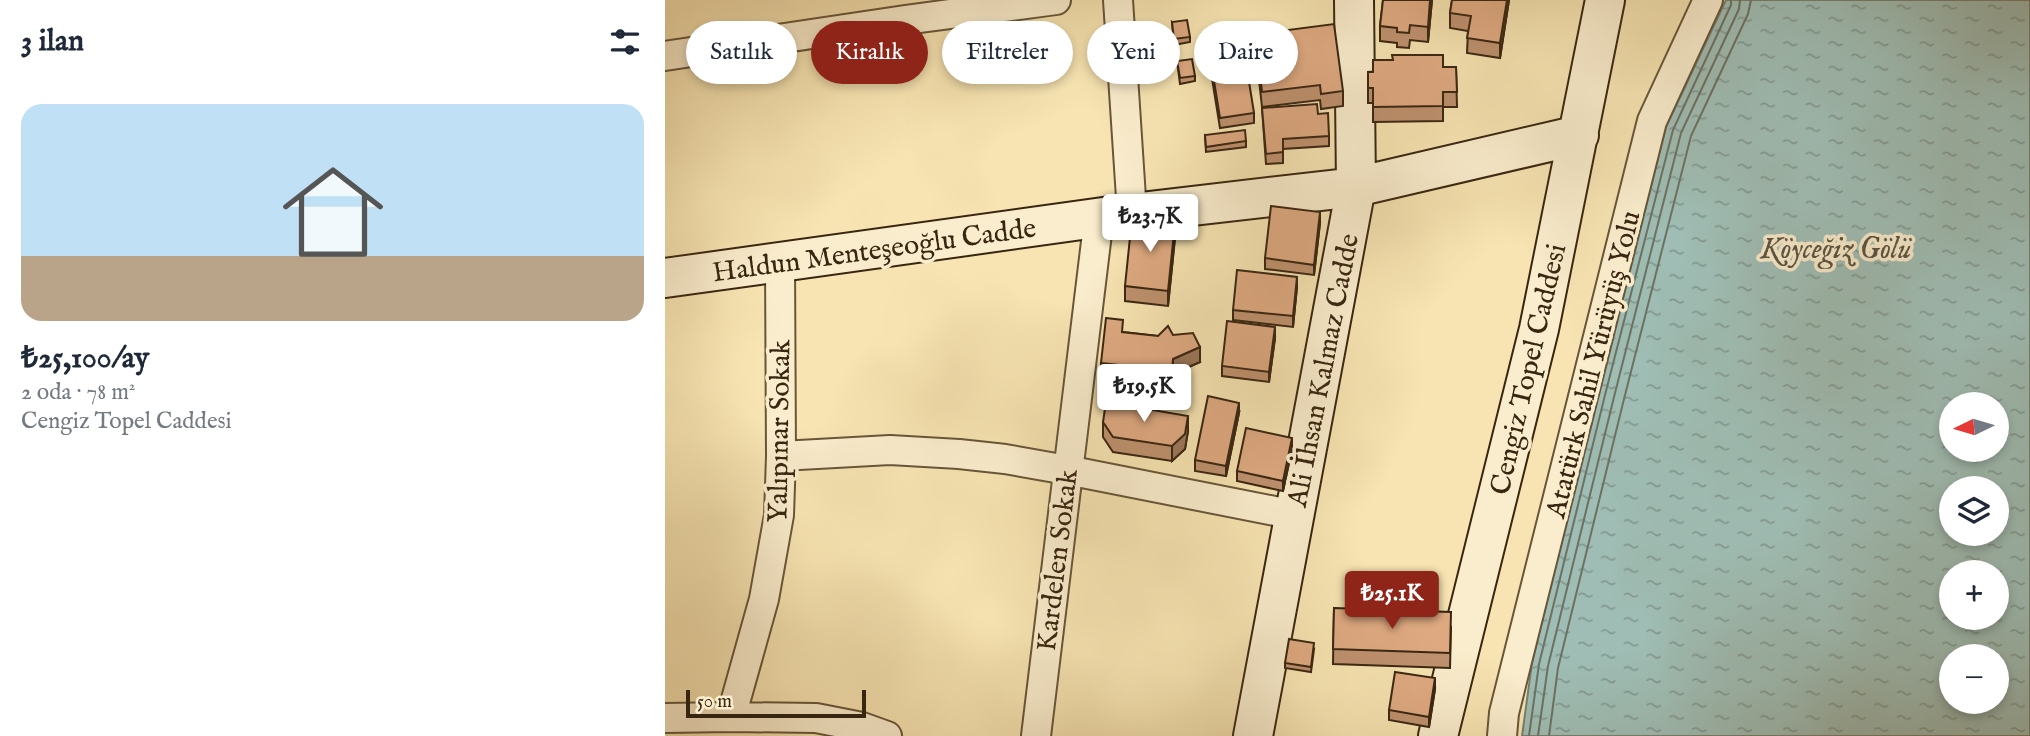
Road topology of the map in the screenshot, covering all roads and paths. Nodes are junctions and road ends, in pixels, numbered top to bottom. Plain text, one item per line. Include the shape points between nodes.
1 (1056, 0) edge
2 (1118, 0) edge
3 (1354, 0) edge
4 (1605, 0) edge
5 (1708, 0) edge
6 (903, 10) edge
7 (665, 57) edge
8 (1579, 135) junction
9 (1356, 187) junction
10 (1116, 215) junction
11 (780, 262) junction
12 (665, 278) edge
13 (781, 456) junction
14 (1067, 470) junction
15 (1295, 515) junction
16 (731, 717) junction
17 (665, 718) edge
18 (887, 736) edge
19 (1035, 736) edge
20 (1253, 736) edge
21 (1438, 736) edge
22 (1502, 736) edge

1 - 6 street
2 - 10 street, Kardelen Sokak
3 - 9 street, Ali İhsan Kalmaz Cadde
4 - 8 street, Cengiz Topel Caddesi
5 - 22 street, Atatürk Sahil Yürüyüş Yolu via 1652,121 1504,713
6 - 7 street
8 - 9 street, Haldun Menteşeoğlu Cadde
8 - 21 street, Cengiz Topel Caddesi via 1539,329
9 - 10 street, Haldun Menteşeoğlu Cadde
9 - 15 street, Ali İhsan Kalmaz Cadde
10 - 11 street, Haldun Menteşeoğlu Cadde
10 - 14 street, Kardelen Sokak
11 - 12 street, Haldun Menteşeoğlu Cadde
11 - 13 street, Yalıpınar Sokak
13 - 14 street via 918,450
13 - 16 street, Yalıpınar Sokak via 779,515 764,599
14 - 15 street
14 - 19 street, Kardelen Sokak
15 - 20 street, Ali İhsan Kalmaz Cadde
16 - 17 street
16 - 18 street via 816,718

